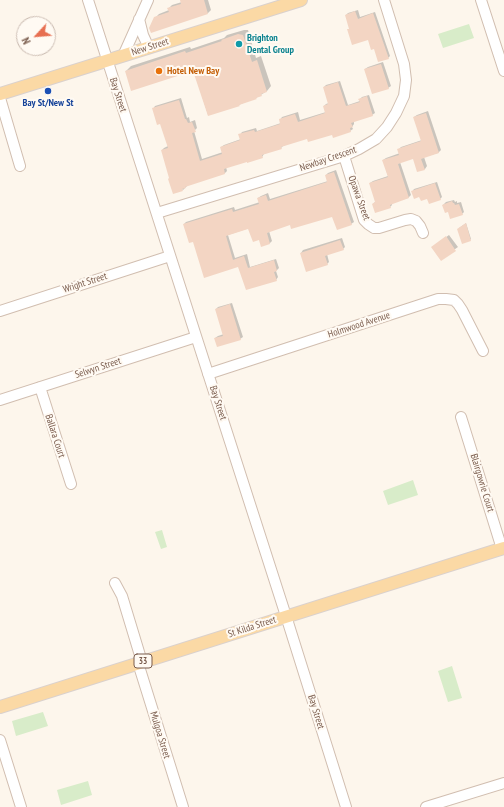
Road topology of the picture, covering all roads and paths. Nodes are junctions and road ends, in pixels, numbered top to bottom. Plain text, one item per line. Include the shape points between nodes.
1 (88, 0) edge
2 (148, 0) edge
3 (301, 0) edge
4 (384, 0) edge
5 (481, 0) edge
6 (139, 19) junction
7 (149, 48) junction
8 (123, 56) junction
9 (108, 61) junction
10 (504, 71) edge
11 (0, 94) edge
12 (0, 98) edge
13 (344, 156) junction
14 (20, 166) dead end
15 (157, 213) junction
16 (423, 233) dead end
17 (170, 256) junction
18 (0, 311) edge
19 (196, 337) junction
20 (483, 351) dead end
21 (208, 374) junction
22 (40, 387) junction
23 (0, 400) edge
24 (461, 417) dead end
25 (71, 484) dead end
26 (503, 549) edge
27 (115, 583) dead end
28 (286, 616) junction
29 (140, 662) junction
30 (0, 707) edge
31 (0, 740) edge
32 (504, 783) edge
33 (21, 807) edge
34 (183, 807) edge
35 (346, 807) edge
36 (426, 807) edge

1 - 9 street, Bay Street
2 - 6 street
3 - 7 main road, New Street
4 - 13 street, Newbay Crescent via 404,64 404,96 396,113 376,139
5 - 10 street
6 - 7 street
6 - 8 street
7 - 8 main road, New Street
8 - 9 main road, New Street
9 - 11 main road, New Street
9 - 15 street, Bay Street
12 - 14 street
13 - 15 street, Newbay Crescent
13 - 16 street, Opawa Street via 364,220 368,224 379,228 411,219 416,221
15 - 17 street, Bay Street
17 - 18 street, Wright Street
17 - 19 street, Bay Street
19 - 21 street, Bay Street
19 - 22 street, Selwyn Street
20 - 21 street, Holmwood Avenue via 458,304 454,300 438,299
21 - 28 street, Bay Street
22 - 23 street, Selwyn Street
22 - 25 street, Ballara Court
24 - 26 street, Blairgowrie Court
26 - 28 main road, St Kilda Street / 33
27 - 29 street, Mulgoa Street via 122,596
28 - 29 main road, St Kilda Street / 33
28 - 35 street, Bay Street
29 - 30 main road, St Kilda Street / 33
29 - 34 street, Mulgoa Street
31 - 33 street
32 - 36 street

